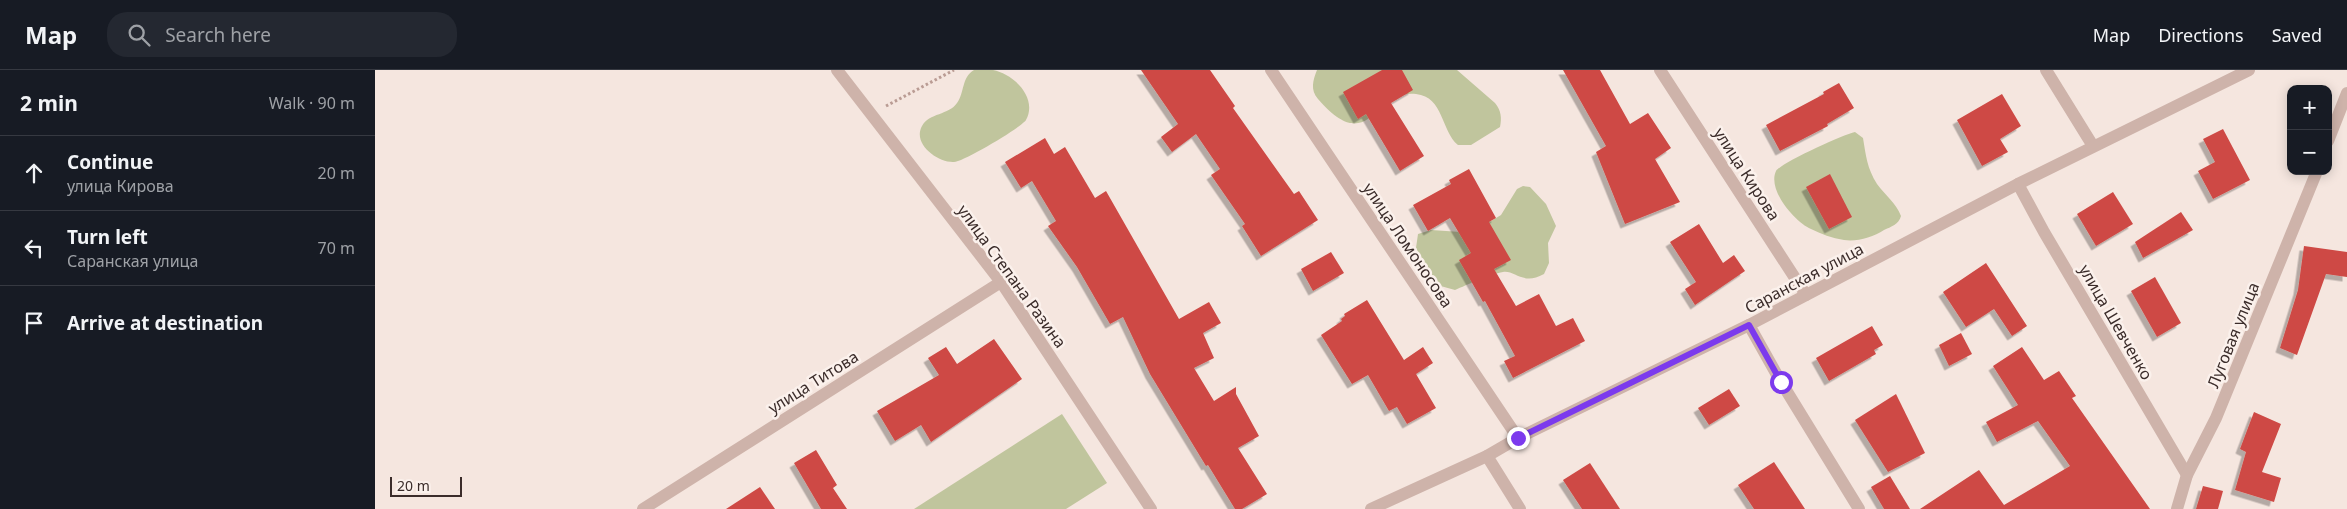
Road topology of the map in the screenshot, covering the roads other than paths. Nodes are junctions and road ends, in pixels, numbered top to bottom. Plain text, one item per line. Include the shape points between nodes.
1 (837, 70) edge
2 (1271, 70) edge
3 (1660, 70) edge
4 (2046, 70) edge
5 (2249, 70) edge
6 (2347, 93) edge
7 (2332, 132) edge
8 (2093, 146) junction
9 (2315, 175) edge
10 (2018, 184) junction
11 (1001, 282) junction
12 (1806, 295) junction
13 (1749, 325) junction
14 (1518, 438) junction
15 (1487, 456) junction
16 (2187, 475) junction
17 (643, 509) edge
18 (1151, 509) edge
19 (1371, 509) edge
20 (1519, 509) edge
21 (1859, 509) edge
22 (2177, 509) edge

1 - 11 street, улица Степана Разина
2 - 14 street, улица Ломоносова
3 - 12 street, улица Кирова
4 - 8 street
5 - 8 street, Саранская улица
6 - 7 street
8 - 10 street, Саранская улица
9 - 16 street, Луговая улица via 2216,418
10 - 12 street, Саранская улица
10 - 16 street, улица Шевченко
11 - 17 street, улица Титова
11 - 18 street, улица Степана Разина
12 - 13 street, Саранская улица
13 - 14 street, Саранская улица
13 - 21 street
14 - 15 street, Саранская улица
15 - 19 street, Саранская улица
15 - 20 street
16 - 22 street, Луговая улица

